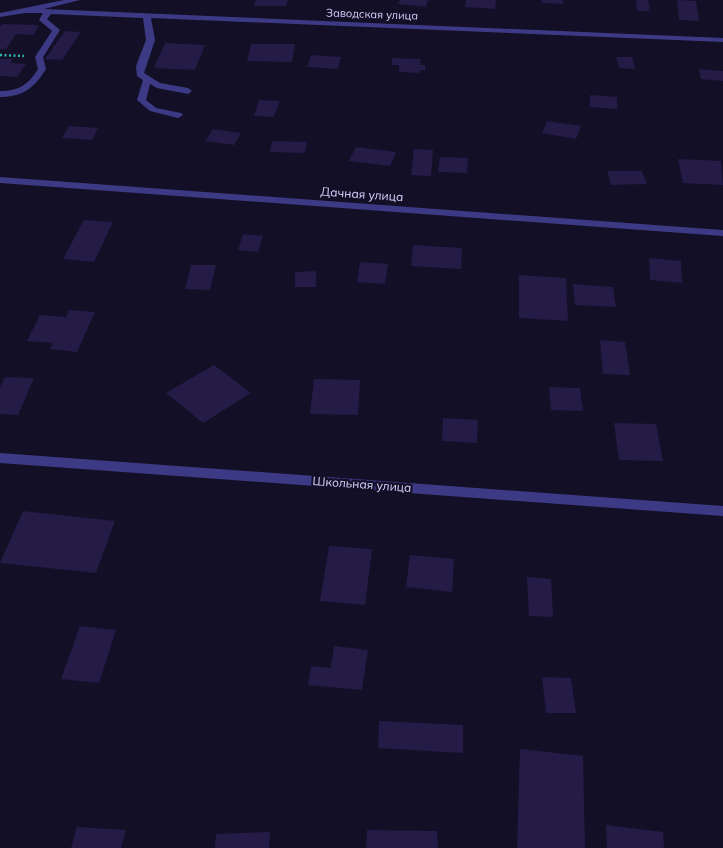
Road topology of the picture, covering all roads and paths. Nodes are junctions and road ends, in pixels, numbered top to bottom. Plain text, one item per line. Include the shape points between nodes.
1 (76, 0) edge
2 (21, 10) junction
3 (48, 12) junction
4 (0, 15) edge
5 (146, 16) junction
6 (723, 40) edge
7 (0, 55) edge
8 (39, 57) junction
9 (147, 80) junction
10 (188, 91) dead end
11 (0, 94) edge
12 (178, 115) dead end
13 (0, 180) edge
14 (723, 233) edge
15 (0, 458) edge
16 (723, 511) edge

1 - 2 street
2 - 3 street, Заводская улица
2 - 4 street
3 - 5 street, Заводская улица
3 - 8 street via 44,20 56,30
5 - 6 street, Заводская улица
5 - 9 street via 150,42 140,74
7 - 8 path
8 - 11 street via 42,69 32,86 22,92
9 - 10 street via 170,89
9 - 12 street via 141,100 144,105
13 - 14 street, Дачная улица
15 - 16 street, Школьная улица

